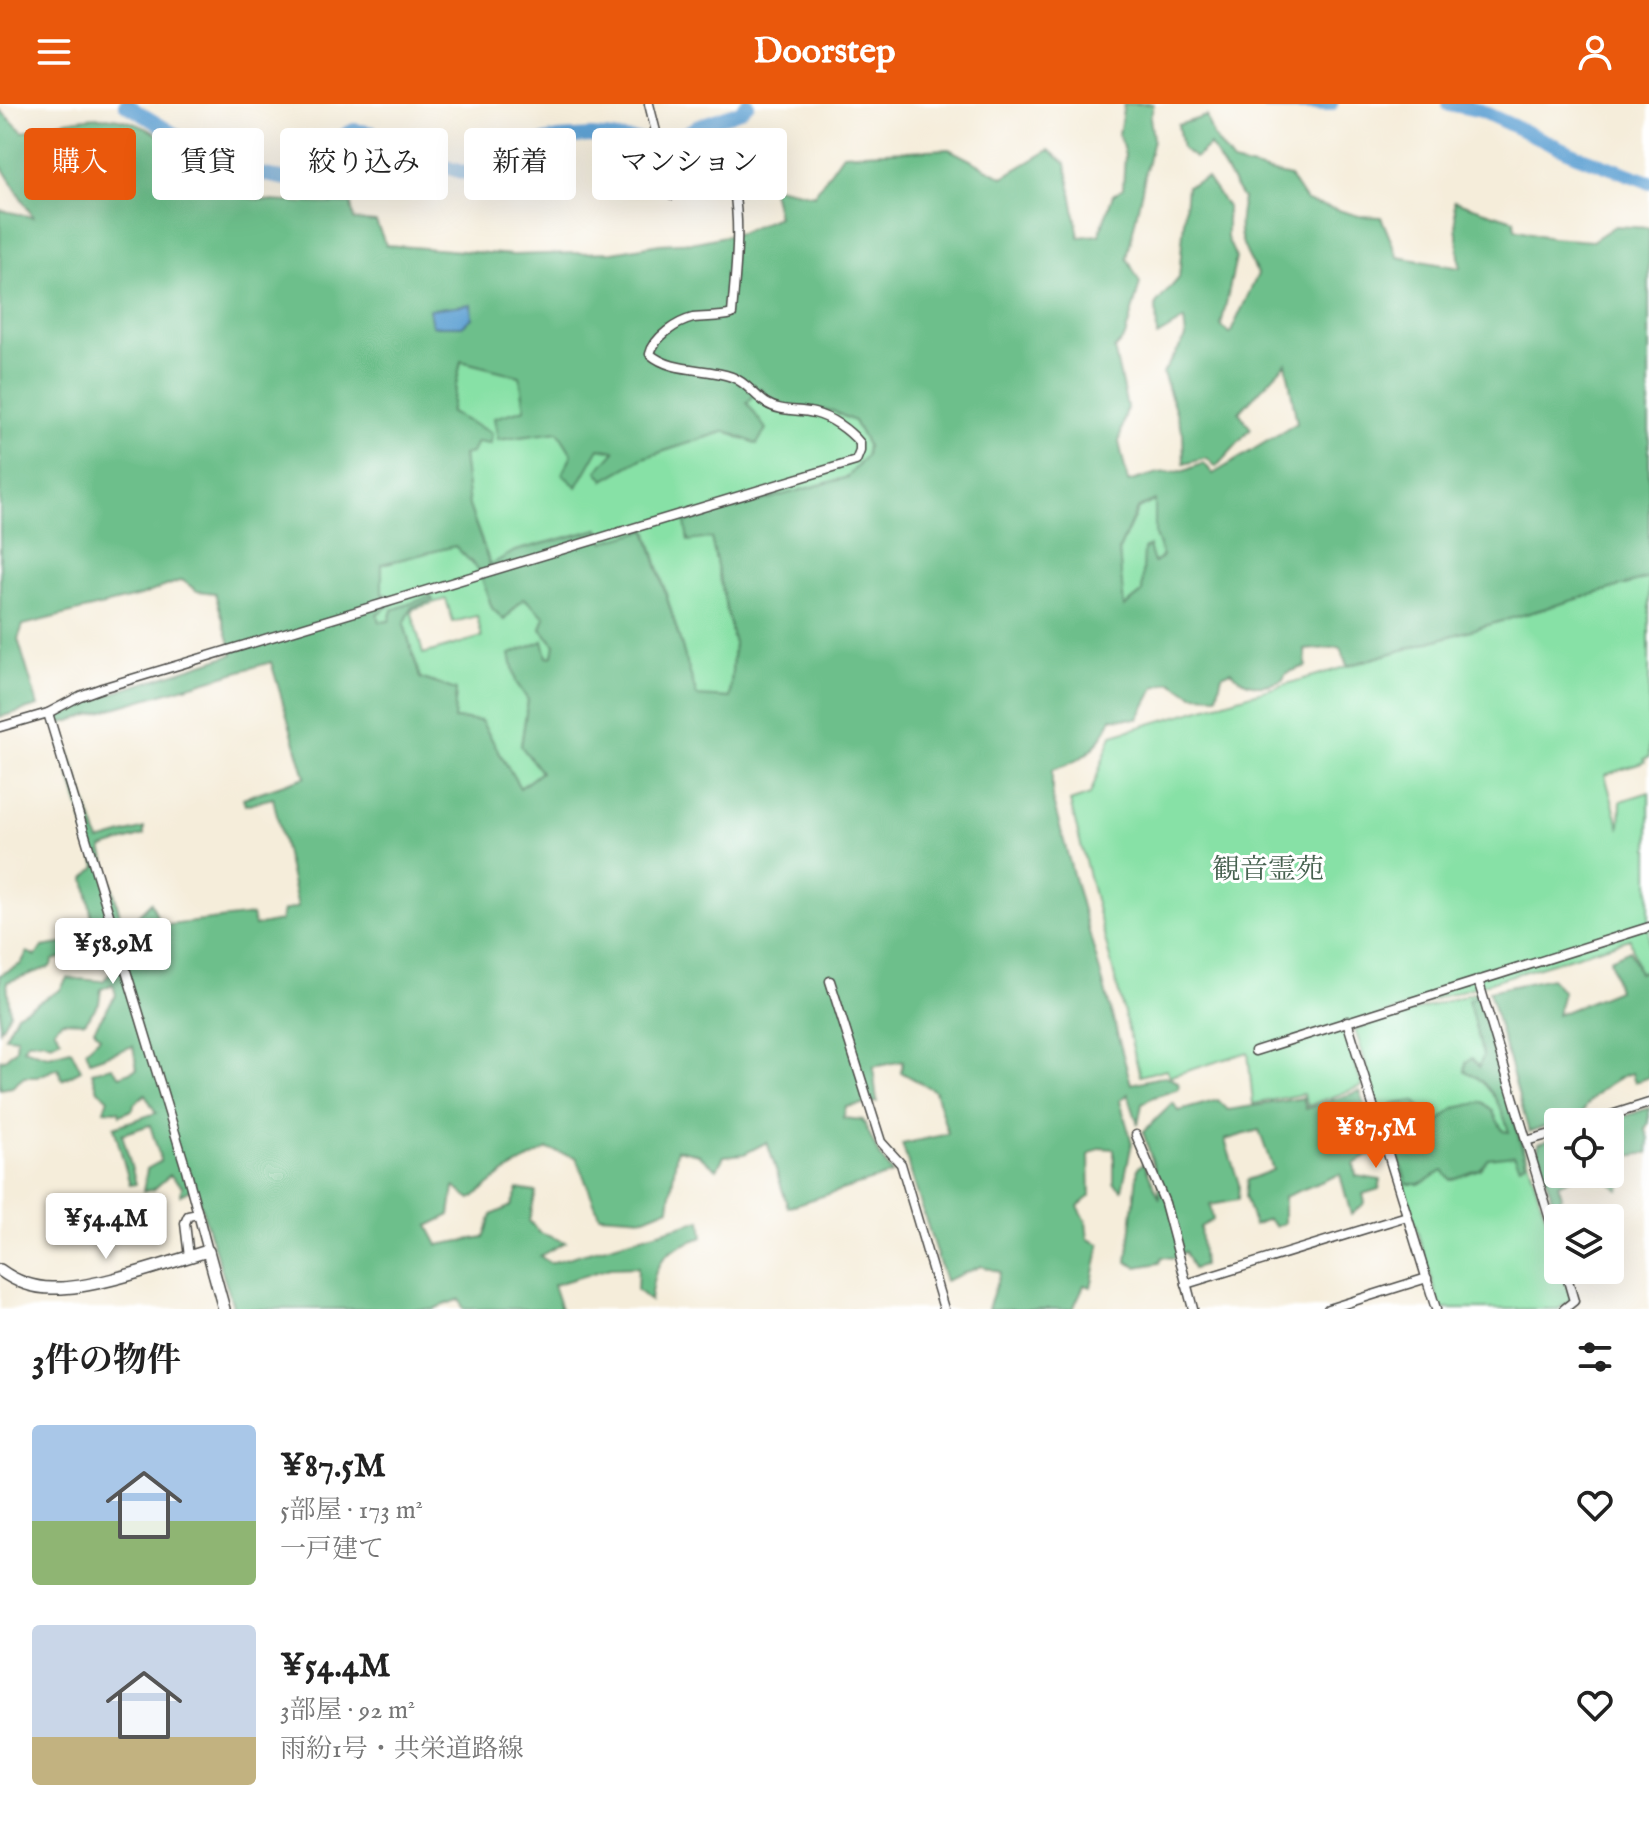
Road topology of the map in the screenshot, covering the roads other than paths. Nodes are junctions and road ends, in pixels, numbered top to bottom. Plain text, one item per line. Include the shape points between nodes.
1 (650, 109) edge
2 (48, 713) junction
3 (0, 727) edge
4 (1649, 927) edge
5 (1478, 980) junction
6 (830, 981) dead end
7 (1347, 1021) junction
8 (1255, 1051) dead end
9 (1649, 1103) edge
10 (1624, 1111) edge
11 (1136, 1135) dead end
12 (1544, 1136) edge
13 (1526, 1141) junction
14 (1545, 1204) edge
15 (198, 1214) junction
16 (1407, 1216) junction
17 (208, 1251) junction
18 (189, 1257) junction
19 (0, 1270) edge
20 (1427, 1278) junction
21 (1186, 1284) junction
22 (1569, 1284) edge
23 (224, 1309) edge
24 (944, 1309) edge
25 (1193, 1309) edge
26 (1328, 1309) edge
27 (1436, 1309) edge
28 (1564, 1309) edge

1 - 2 street via 672,195 706,182 734,191 736,261 732,314 682,322 652,346 650,354 659,362 735,378 767,404 815,413 844,428 860,443 856,461 102,688
2 - 3 street
2 - 15 street
4 - 5 street
5 - 7 street
5 - 13 street
6 - 24 street via 881,1142 901,1164
7 - 8 street
7 - 16 street
9 - 10 street
11 - 21 street via 1165,1203
12 - 13 street
13 - 14 street
15 - 17 street
15 - 18 street via 188,1216 185,1223
16 - 20 street
16 - 21 street
17 - 18 street
17 - 23 street
18 - 19 street via 71,1287 36,1286
20 - 26 street
20 - 27 street
21 - 25 street
22 - 28 street via 1574,1301

